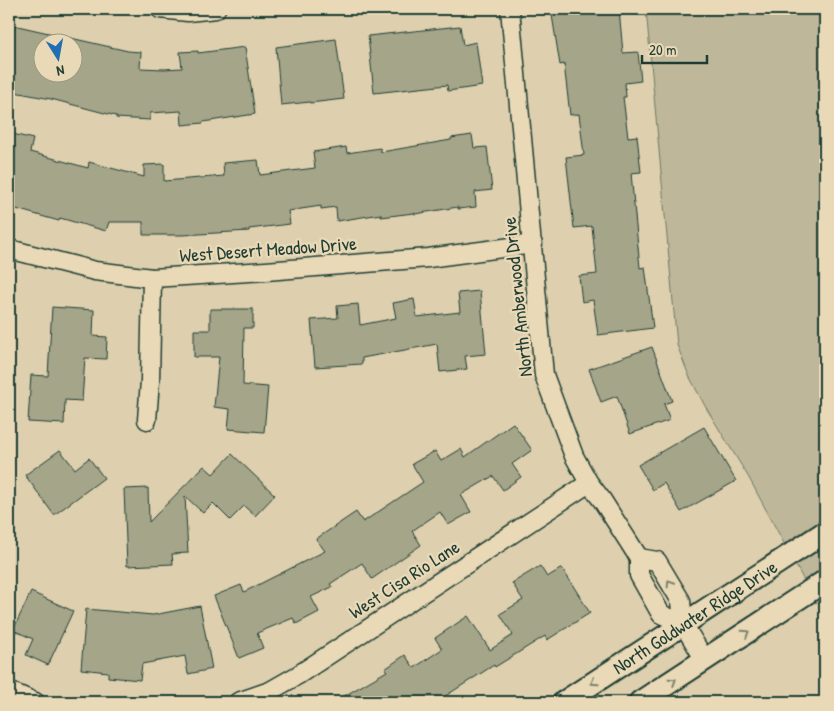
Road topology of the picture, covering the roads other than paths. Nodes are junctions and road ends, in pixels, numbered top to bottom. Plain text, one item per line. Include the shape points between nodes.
1 (160, 9) edge
2 (216, 9) edge
3 (510, 9) edge
4 (533, 244) junction
5 (9, 250) edge
6 (152, 278) junction
7 (147, 420) dead end
8 (589, 483) junction
9 (825, 532) edge
10 (639, 558) junction
11 (825, 581) edge
12 (683, 624) junction
13 (705, 660) junction
14 (9, 692) edge
15 (35, 702) edge
16 (238, 702) edge
17 (564, 702) edge
18 (640, 702) edge

1 - 2 street via 188,12
3 - 4 street, North Amberwood Drive
4 - 6 street, West Desert Meadow Drive via 428,258
4 - 8 street, North Amberwood Drive via 544,375 574,456
5 - 6 street, West Desert Meadow Drive via 95,271
6 - 7 street
8 - 10 street, North Amberwood Drive
8 - 16 street, West Cisa Rio Lane via 298,675 270,691
9 - 12 street, North Goldwater Ridge Drive
10 - 12 street, North Amberwood Drive via 639,575 661,614
12 -> 10 street via 681,600 657,561
13 -> 11 street
12 - 13 street
12 -> 17 street, North Goldwater Ridge Drive
18 -> 13 street
14 - 15 street

